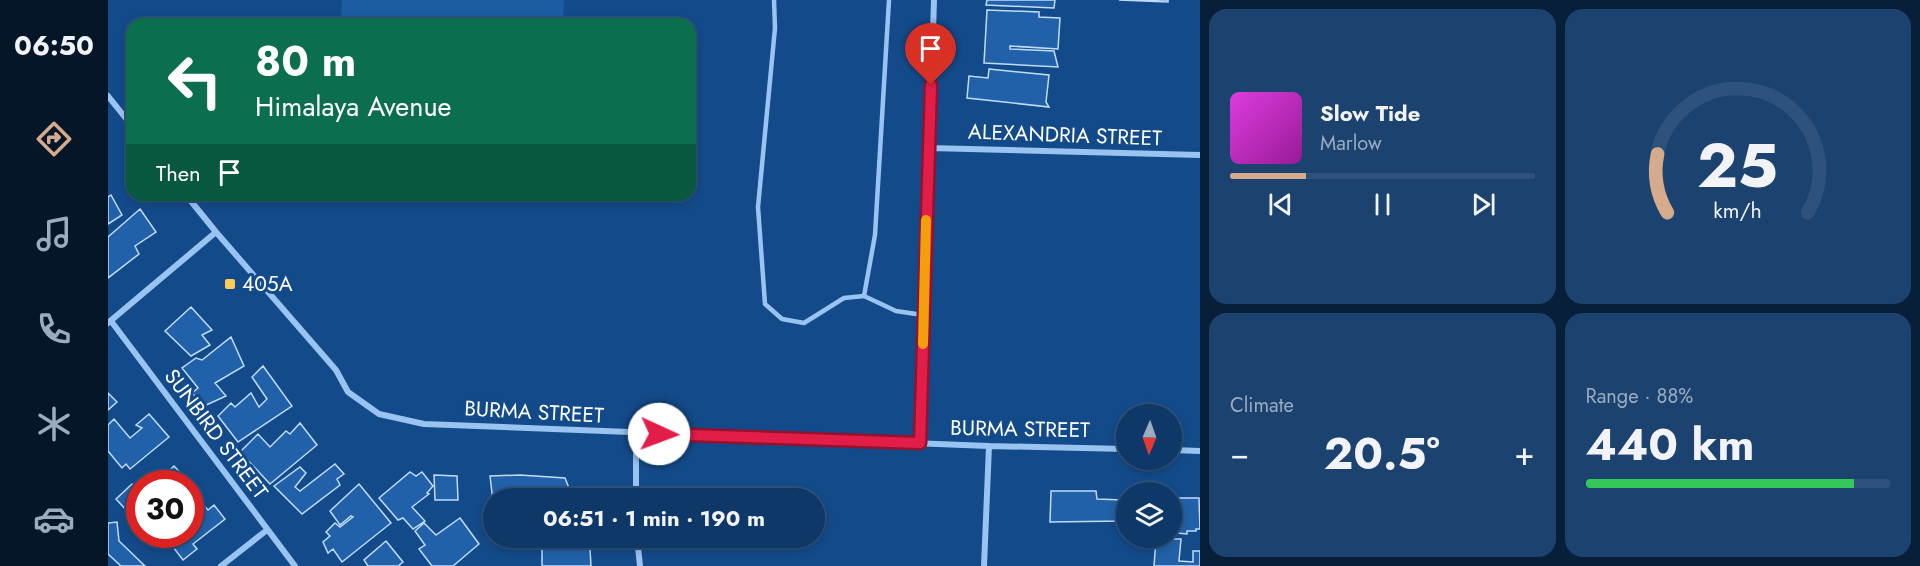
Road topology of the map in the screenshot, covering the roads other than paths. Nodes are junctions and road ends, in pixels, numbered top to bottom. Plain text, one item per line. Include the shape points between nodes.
1 (774, 0) edge
2 (889, 0) edge
3 (934, 0) edge
4 (108, 96) edge
5 (126, 118) edge
6 (929, 148) junction
7 (1200, 155) edge
8 (191, 201) edge
9 (216, 232) junction
10 (864, 296) junction
11 (924, 315) junction
12 (110, 322) edge
13 (636, 433) junction
14 (920, 443) junction
15 (989, 446) junction
16 (1116, 449) edge
17 (1182, 450) edge
18 (1200, 451) edge
19 (636, 488) edge
20 (267, 530) junction
21 (638, 548) edge
22 (221, 566) edge
23 (295, 566) edge
24 (640, 566) edge
25 (984, 566) edge

1 - 10 lane via 775,28 758,207 765,304 782,319 804,323 844,298
2 - 10 lane via 874,235
3 - 6 street
4 - 5 street
6 - 7 street, ALEXANDRIA STREET
6 - 11 street
8 - 9 street, BURMA STREET
9 - 12 street
9 - 13 street, BURMA STREET via 336,370 348,392 379,414 424,424
10 - 11 lane via 896,311
11 - 14 street
12 - 20 street, SUNBIRD STREET
13 - 14 street, BURMA STREET
13 - 19 street
14 - 15 street, BURMA STREET
15 - 16 street, BURMA STREET
15 - 25 street
17 - 18 street
20 - 22 street
20 - 23 street, SUNBIRD STREET
21 - 24 street

